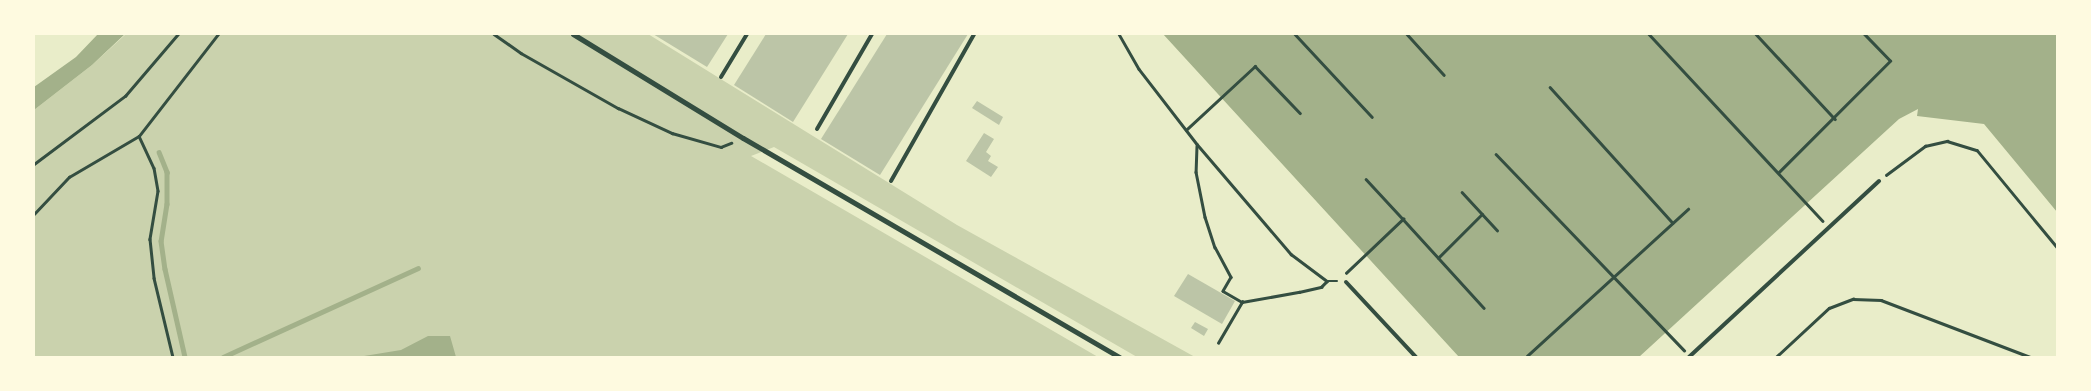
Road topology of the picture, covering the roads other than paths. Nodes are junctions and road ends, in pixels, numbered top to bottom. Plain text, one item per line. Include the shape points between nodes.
1 (573, 34) edge
2 (747, 34) edge
3 (872, 34) edge
4 (974, 34) edge
5 (721, 77) dead end
6 (817, 129) dead end
7 (891, 181) dead end
8 (1879, 181) road end
9 (1346, 282) road end
10 (1120, 357) edge
11 (1416, 357) edge
12 (1689, 357) edge

1 - 10 street via 743,138
2 - 5 lane
3 - 6 lane
4 - 7 lane
8 - 12 lane
9 - 11 lane

